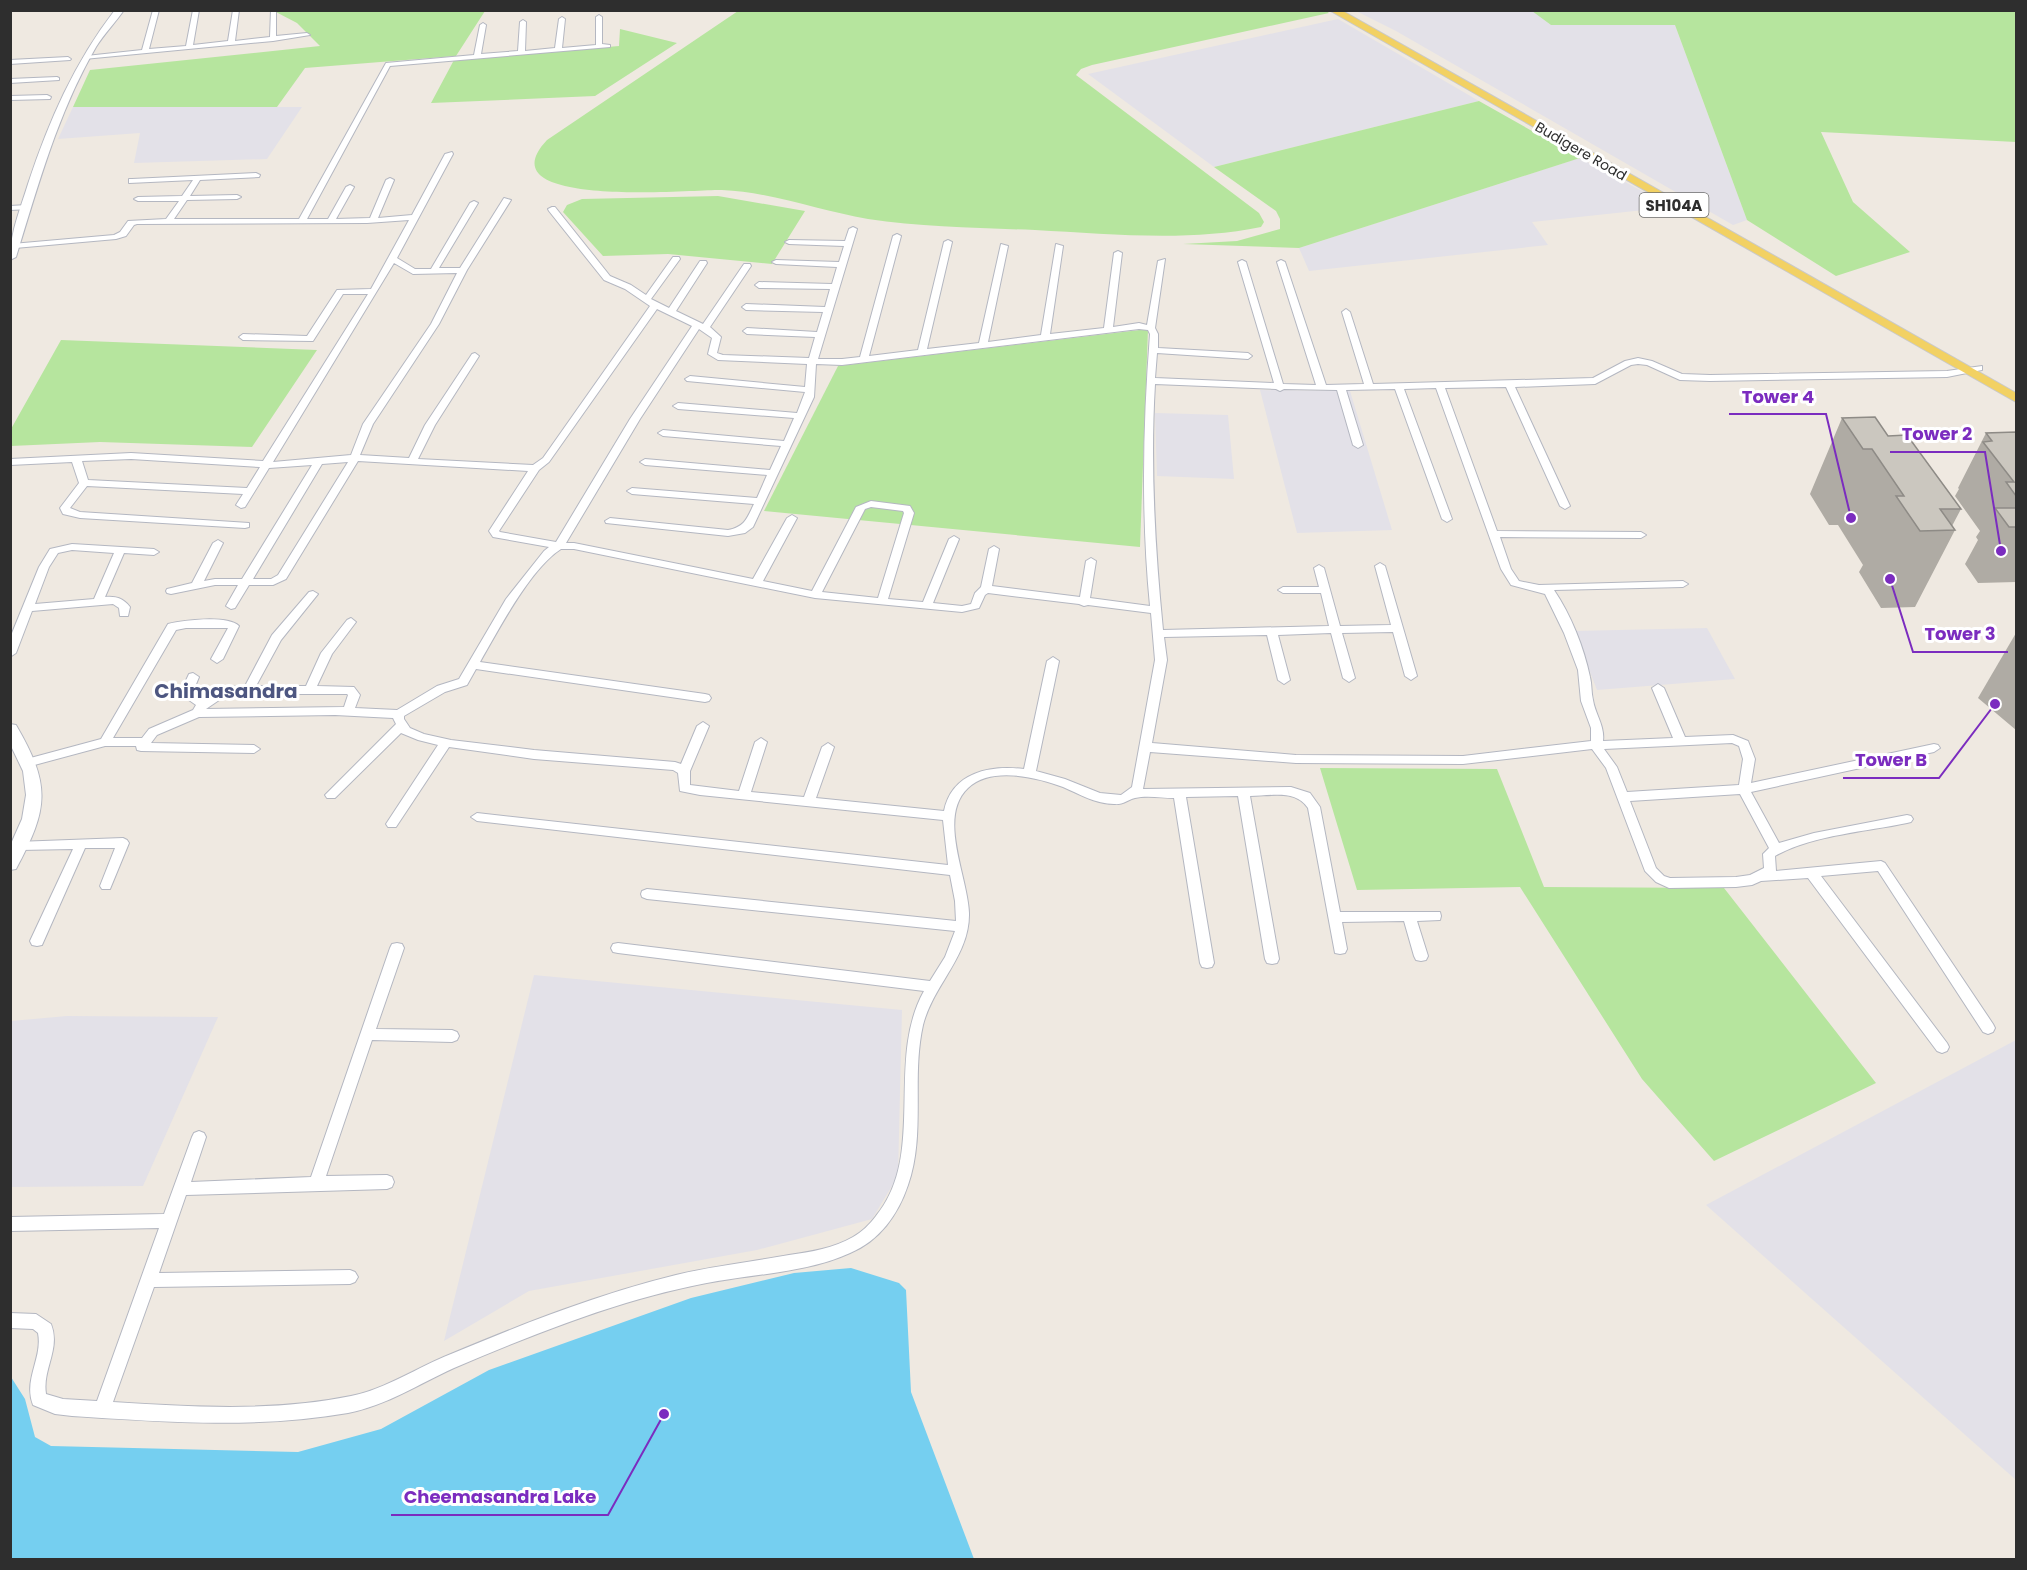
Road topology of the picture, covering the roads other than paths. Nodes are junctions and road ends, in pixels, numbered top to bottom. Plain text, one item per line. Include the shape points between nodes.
1 (120, 10) edge
2 (156, 10) edge
3 (196, 10) edge
4 (236, 10) edge
5 (1333, 10) edge
6 (1344, 10) edge
7 (273, 12) dead end
8 (599, 16) dead end
9 (562, 19) dead end
10 (523, 22) dead end
11 (483, 26) dead end
12 (307, 35) dead end
13 (273, 39) junction
14 (231, 43) junction
15 (189, 47) junction
16 (558, 50) junction
17 (145, 52) junction
18 (520, 53) junction
19 (477, 57) junction
20 (86, 58) junction
21 (68, 59) dead end
22 (10, 62) edge
23 (57, 79) dead end
24 (10, 81) edge
25 (47, 97) dead end
26 (10, 98) edge
27 (449, 154) dead end
28 (256, 175) dead end
29 (198, 178) junction
30 (390, 180) dead end
31 (132, 181) dead end
32 (350, 187) dead end
33 (237, 197) dead end
34 (184, 198) junction
35 (138, 200) dead end
36 (507, 200) dead end
37 (474, 203) dead end
38 (27, 207) junction
39 (10, 208) edge
40 (552, 209) dead end
41 (414, 217) junction
42 (10, 220) edge
43 (23, 220) junction
44 (302, 220) junction
45 (331, 220) junction
46 (373, 220) junction
47 (168, 222) junction
48 (853, 229) dead end
49 (897, 236) dead end
50 (789, 242) dead end
51 (948, 242) dead end
52 (848, 244) junction
53 (1004, 246) dead end
54 (1059, 246) dead end
55 (12, 250) edge
56 (1118, 254) dead end
57 (392, 258) junction
58 (676, 259) dead end
59 (1162, 261) dead end
60 (776, 262) dead end
61 (1242, 262) dead end
62 (1281, 262) dead end
63 (703, 263) dead end
64 (842, 265) junction
65 (747, 266) dead end
66 (434, 270) junction
67 (463, 270) junction
68 (759, 285) dead end
69 (836, 287) junction
70 (374, 291) junction
71 (651, 302) junction
72 (746, 307) dead end
73 (828, 310) junction
74 (671, 312) junction
75 (1346, 312) dead end
76 (701, 327) junction
77 (1151, 328) junction
78 (1108, 330) junction
79 (747, 331) dead end
80 (820, 335) junction
81 (243, 337) dead end
82 (1045, 338) junction
83 (983, 345) junction
84 (1153, 350) junction
85 (922, 352) junction
86 (475, 356) dead end
87 (1248, 356) dead end
88 (864, 359) junction
89 (812, 362) junction
90 (1975, 370) junction
91 (690, 379) dead end
92 (1150, 381) junction
93 (1510, 385) junction
94 (1440, 387) junction
95 (1280, 388) junction
96 (1322, 388) junction
97 (1341, 388) junction
98 (1370, 388) junction
99 (1399, 388) junction
100 (2016, 389) edge
101 (809, 390) junction
102 (2016, 398) edge
103 (678, 406) dead end
104 (800, 416) junction
105 (663, 433) dead end
106 (787, 444) junction
107 (1358, 445) dead end
108 (76, 458) junction
109 (355, 458) junction
110 (319, 461) junction
111 (412, 461) junction
112 (10, 462) edge
113 (645, 462) dead end
114 (268, 464) junction
115 (535, 468) junction
116 (773, 473) junction
117 (84, 483) junction
118 (250, 491) junction
119 (632, 491) dead end
120 (760, 501) junction
121 (241, 505) dead end
122 (1565, 506) dead end
123 (792, 518) dead end
124 (1447, 519) dead end
125 (610, 521) dead end
126 (245, 525) dead end
127 (1492, 534) junction
128 (1641, 535) dead end
129 (954, 539) dead end
130 (218, 543) dead end
131 (559, 546) junction
132 (994, 549) dead end
133 (120, 550) junction
134 (154, 552) dead end
135 (1091, 561) dead end
136 (1380, 566) dead end
137 (1319, 568) dead end
138 (245, 582) junction
139 (756, 584) junction
140 (1683, 584) dead end
141 (196, 586) junction
142 (1534, 588) junction
143 (986, 589) junction
144 (1283, 590) dead end
145 (1325, 590) junction
146 (171, 591) dead end
147 (313, 594) dead end
148 (815, 595) junction
149 (98, 602) junction
150 (882, 602) junction
151 (1084, 603) junction
152 (927, 604) junction
153 (231, 606) dead end
154 (29, 608) junction
155 (1156, 610) junction
156 (124, 614) dead end
157 (351, 622) dead end
158 (1398, 628) junction
159 (1336, 630) junction
160 (1272, 631) junction
161 (1158, 634) junction
162 (10, 652) edge
163 (217, 659) dead end
164 (1053, 661) dead end
165 (474, 665) junction
166 (1411, 676) dead end
167 (193, 677) dead end
168 (1349, 678) dead end
169 (1284, 680) dead end
170 (1658, 688) dead end
171 (249, 690) junction
172 (310, 690) junction
173 (705, 698) dead end
174 (200, 709) junction
175 (348, 712) junction
176 (401, 719) junction
177 (703, 726) dead end
178 (1680, 740) junction
179 (13, 741) edge
180 (105, 742) junction
181 (143, 742) junction
182 (447, 742) junction
183 (761, 742) dead end
184 (1595, 745) junction
185 (828, 747) dead end
186 (1145, 747) junction
187 (1934, 748) dead end
188 (254, 749) dead end
189 (27, 763) junction
190 (684, 771) junction
191 (1029, 774) junction
192 (1744, 789) junction
193 (1243, 792) junction
194 (1179, 793) junction
195 (744, 794) junction
196 (1133, 794) junction
197 (331, 795) dead end
198 (1622, 797) junction
199 (808, 801) junction
200 (950, 816) junction
201 (477, 817) dead end
202 (1907, 819) dead end
203 (392, 824) dead end
204 (81, 844) junction
205 (20, 845) junction
206 (1776, 849) junction
207 (10, 864) edge
208 (956, 871) junction
209 (1811, 872) junction
210 (1763, 877) junction
211 (106, 886) dead end
212 (647, 894) dead end
213 (1409, 916) junction
214 (1435, 916) dead end
215 (1335, 917) junction
216 (962, 927) junction
217 (37, 941) dead end
218 (397, 948) dead end
219 (618, 948) dead end
220 (1340, 949) dead end
221 (1421, 956) dead end
222 (1272, 959) dead end
223 (1207, 963) dead end
224 (933, 987) junction
225 (1988, 1028) dead end
226 (366, 1034) junction
227 (452, 1035) dead end
228 (1942, 1047) dead end
229 (199, 1137) dead end
230 (387, 1182) dead end
231 (316, 1184) junction
232 (181, 1189) junction
233 (169, 1221) junction
234 (10, 1224) edge
235 (350, 1277) dead end
236 (148, 1280) junction
237 (10, 1320) edge
238 (102, 1409) junction

1 - 20 street
2 - 17 street
3 - 15 street
4 - 14 street
5 - 90 main road, Budigere Road / SH104A via 1828,294
6 - 90 main road, Budigere Road / SH104A
7 - 13 street
8 - 16 street via 604,46
9 - 16 street
10 - 18 street
11 - 19 street
12 - 13 street
13 - 14 street
14 - 15 street
15 - 17 street
16 - 18 street
17 - 20 street
18 - 19 street
19 - 44 street via 388,64
20 - 38 street via 49,141
21 - 22 street
23 - 24 street
25 - 26 street
27 - 41 street
28 - 29 street
29 - 31 street
29 - 34 street
30 - 46 street
32 - 45 street
33 - 34 street
34 - 35 street
34 - 47 street
36 - 67 street
37 - 66 street
38 - 39 street
38 - 43 street
40 - 71 street via 599,272
41 - 46 street
41 - 57 street
42 - 43 street
43 - 55 street
44 - 45 street
44 - 47 street
45 - 46 street
47 - 55 street via 130,223 116,237
48 - 52 street
49 - 88 street
50 - 52 street
51 - 85 street
52 - 64 street
53 - 83 street
54 - 82 street
56 - 78 street
57 - 66 street via 412,272
57 - 70 street
58 - 71 street
59 - 77 street
60 - 64 street
61 - 95 street
62 - 96 street
63 - 74 street
64 - 69 street
65 - 76 street
66 - 67 street
67 - 109 street via 435,324 368,424
68 - 69 street
69 - 73 street
70 - 81 street via 340,292 310,339
70 - 114 street
71 - 74 street
71 - 115 street via 546,460
72 - 73 street
73 - 80 street
74 - 76 street
75 - 98 street
76 - 89 street via 717,337 711,351 721,358
76 - 131 street via 635,418
77 - 78 street
77 - 84 street
78 - 82 street
79 - 80 street
80 - 89 street
82 - 83 street
83 - 85 street
84 - 87 street
84 - 92 street
85 - 88 street
86 - 111 street via 430,425
88 - 89 street
89 - 101 street
90 - 93 street via 1947,374 1710,378 1680,377 1638,361 1595,381
90 - 100 main road, Budigere Road / SH104A
90 - 102 main road, Budigere Road / SH104A
91 - 101 street
92 - 95 street
92 - 155 street via 1149,485
93 - 94 street
93 - 122 street
94 - 99 street
94 - 127 street
95 - 96 street
96 - 97 street
97 - 98 street
97 - 107 street
98 - 99 street
99 - 124 street
101 - 104 street
103 - 104 street
104 - 106 street
105 - 106 street
106 - 116 street
108 - 112 street
108 - 114 street via 168,457
108 - 117 street
109 - 110 street
109 - 111 street
109 - 138 street via 282,577 273,582
110 - 114 street
110 - 138 street
111 - 115 street
113 - 116 street
114 - 118 street
115 - 131 street via 494,531 497,535
116 - 120 street
117 - 118 street
117 - 126 street via 67,512
118 - 121 street
119 - 120 street
120 - 125 street via 748,525 728,533
123 - 139 street
127 - 128 street
127 - 142 street via 1512,580
129 - 152 street
130 - 141 street
131 - 139 street
131 - 165 street via 548,553 510,601
132 - 143 street
133 - 134 street
133 - 149 street
133 - 154 street via 72,547 54,551
135 - 151 street
136 - 158 street
137 - 145 street
138 - 141 street
138 - 153 street
139 - 148 street
140 - 142 street
141 - 146 street
142 - 184 street via 1551,593 1586,678 1587,701 1598,730
143 - 151 street
143 - 152 street via 971,608
144 - 145 street
145 - 159 street
147 - 171 street via 276,638
148 - 150 street
148 - 150 street via 861,507 871,504 906,508 909,513
149 - 154 street
149 - 156 street via 120,602 125,607
150 - 152 street
151 - 155 street
154 - 162 street
155 - 161 street
157 - 172 street via 327,653
158 - 159 street
158 - 166 street
159 - 160 street
159 - 168 street
160 - 161 street
160 - 169 street
161 - 186 street via 1161,660
163 - 180 street via 234,626 172,627
164 - 191 street
165 - 173 street
165 - 176 street via 463,682 441,689
167 - 174 street via 188,689
170 - 178 street
171 - 172 street
171 - 174 street via 226,690
172 - 175 street via 354,692
174 - 175 street
174 - 181 street via 153,732
175 - 176 street
176 - 182 street via 407,732
176 - 197 street
177 - 190 street
178 - 184 street
178 - 192 street via 1733,739 1744,744 1749,759
179 - 189 street
180 - 181 street
180 - 189 street
181 - 188 street via 141,747
182 - 190 street via 596,761 675,766
182 - 203 street
183 - 195 street
184 - 186 street via 1435,761 1296,759
184 - 198 street via 1611,767
185 - 199 street
186 - 196 street via 1138,788
187 - 192 street
189 - 205 street via 34,801
190 - 195 street via 684,788
191 - 196 street via 1112,800
191 - 200 street via 991,773 970,778 954,796
192 - 198 street
192 - 206 street
193 - 194 street
193 - 215 street via 1291,791 1306,796 1314,807
193 - 222 street
194 - 196 street
194 - 223 street
195 - 199 street
198 - 210 street via 1651,871 1660,879 1669,883 1699,883
199 - 200 street
200 - 208 street
201 - 208 street
202 - 206 street
204 - 205 street
204 - 211 street via 123,843
204 - 217 street
205 - 207 street
206 - 210 street via 1769,854 1770,870
208 - 216 street via 963,907
209 - 210 street
209 - 225 street via 1881,866
209 - 228 street
212 - 216 street
213 - 214 street
213 - 215 street
213 - 221 street
215 - 220 street
216 - 224 street via 958,946
218 - 226 street
219 - 224 street
224 - 238 street via 915,1028 908,1161 903,1186 889,1212 854,1245 817,1256 689,1279 579,1310 356,1403 215,1414
226 - 227 street
226 - 231 street
229 - 232 street
230 - 231 street
231 - 232 street
232 - 233 street
233 - 234 street
233 - 236 street
235 - 236 street
236 - 238 street
237 - 238 street via 36,1322 45,1329 48,1346 38,1378 39,1400 62,1407

